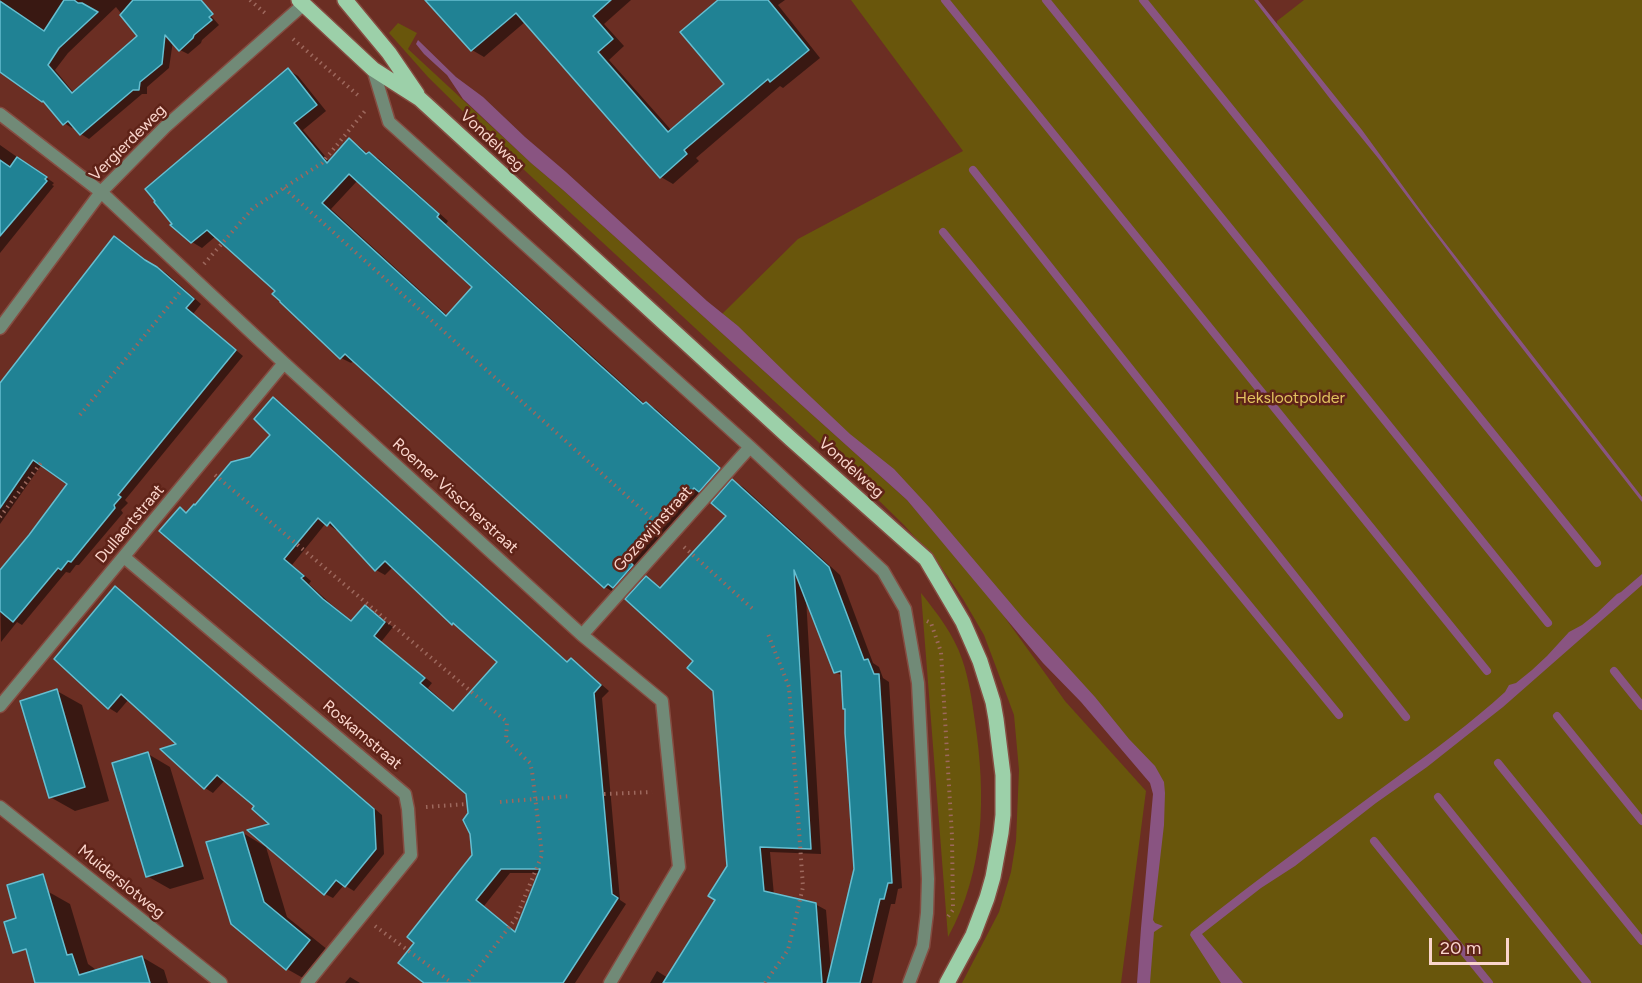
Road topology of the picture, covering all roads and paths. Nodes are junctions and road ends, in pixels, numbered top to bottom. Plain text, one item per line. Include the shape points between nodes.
1 (345, 0) edge
2 (301, 2) edge
3 (280, 27) junction
4 (373, 69) junction
5 (362, 99) dead end
6 (420, 99) junction
7 (0, 114) edge
8 (390, 122) junction
9 (284, 188) junction
10 (101, 192) junction
11 (193, 277) junction
12 (0, 328) edge
13 (284, 363) junction
14 (80, 415) dead end
15 (750, 447) junction
16 (43, 460) dead end
17 (201, 463) junction
18 (0, 517) edge
19 (670, 534) junction
20 (124, 557) junction
21 (754, 610) dead end
22 (768, 634) dead end
23 (582, 635) junction
24 (0, 706) edge
25 (671, 791) junction
26 (604, 794) dead end
27 (571, 796) dead end
28 (535, 799) junction
29 (500, 802) dead end
30 (467, 804) dead end
31 (0, 807) edge
32 (408, 809) junction
33 (362, 916) junction
34 (221, 983) edge
35 (307, 983) edge
36 (452, 983) edge
37 (467, 983) edge
38 (610, 983) edge
39 (765, 983) edge
40 (909, 983) edge
41 (947, 983) edge

1 - 6 main road, Vondelweg via 389,53
2 - 3 street, Vergierdeweg
2 - 4 main road, Vondelweg
3 - 5 path
3 - 10 street, Vergierdeweg via 165,127
4 - 6 main road, Vondelweg
4 - 8 street, Vondelweg
6 - 41 main road, Vondelweg via 926,559 937,577 980,661 993,702 1003,775 1003,815 993,877 974,935
7 - 10 street, Roemer Visscherstraat
8 - 9 path via 370,106 322,163
8 - 15 street
9 - 11 path via 253,208
9 - 19 path
10 - 11 street, Roemer Visscherstraat
10 - 12 street, Vergierdeweg
11 - 13 street, Roemer Visscherstraat
11 - 14 path
13 - 17 street, Dullaertstraat
13 - 23 street, Roemer Visscherstraat
15 - 19 street, Gozewijnstraat
15 - 40 street via 883,571 905,609 918,683 928,879 923,946
16 - 18 path
17 - 20 street, Dullaertstraat
17 - 28 path via 507,722 506,740 530,764
19 - 21 path
19 - 23 street, Gozewijnstraat
20 - 24 street, Dullaertstraat
20 - 32 street, Roskamstraat via 405,794
22 - 39 path via 789,687 803,887 788,950
23 - 25 street, Roemer Visscherstraat via 662,701
25 - 26 path
25 - 38 street, Roemer Visscherstraat via 679,867
27 - 28 path
28 - 29 path
28 - 37 path via 542,855 516,918
30 - 32 path
31 - 34 street, Muiderslotweg
32 - 33 street, Roskamstraat via 411,855
33 - 35 street, Roskamstraat
33 - 36 path

